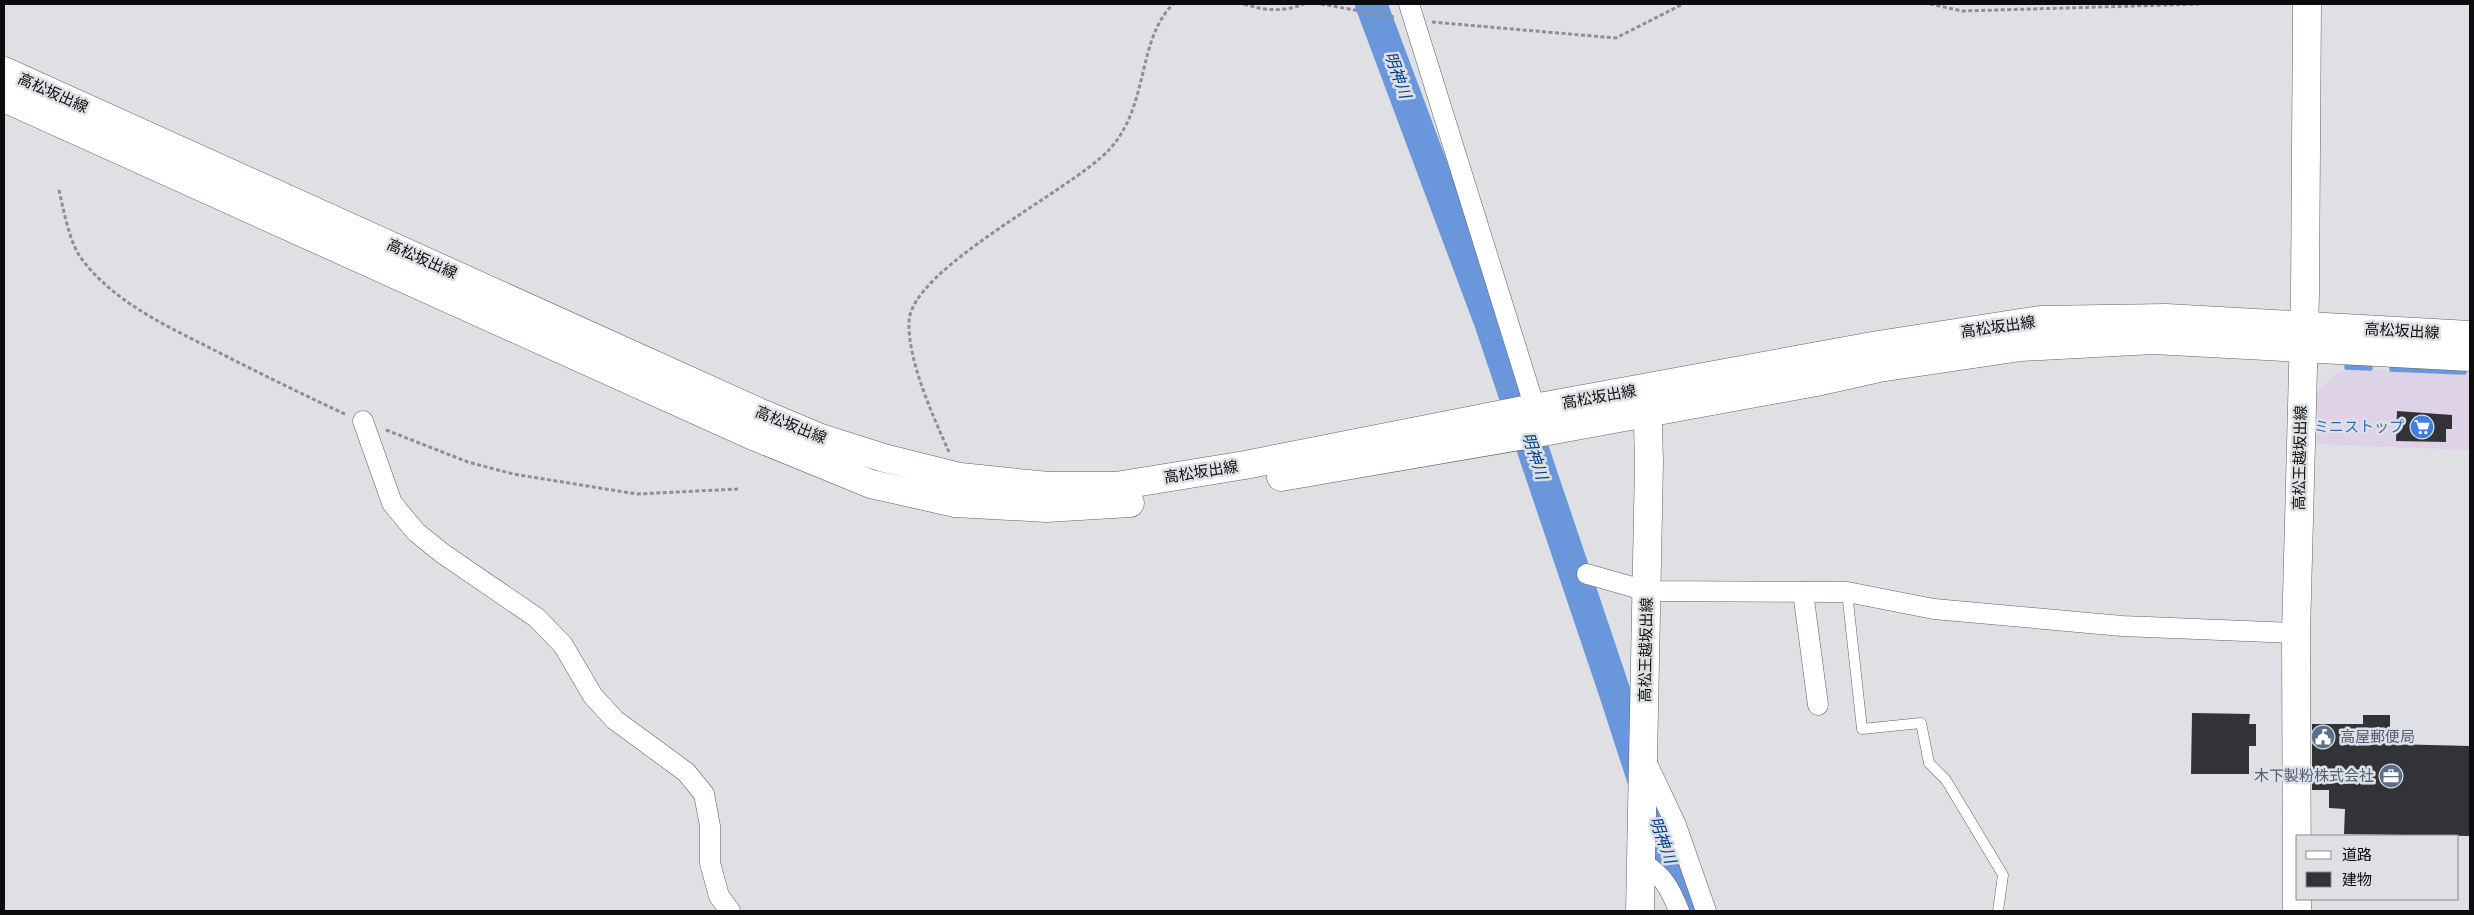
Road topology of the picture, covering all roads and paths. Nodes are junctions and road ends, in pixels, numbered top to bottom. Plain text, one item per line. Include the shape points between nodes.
1 (1173, 4) edge
2 (1244, 4) edge
3 (1304, 4) edge
4 (1321, 4) edge
5 (1683, 4) edge
6 (1930, 4) edge
7 (2201, 4) edge
8 (2307, 4) edge
9 (1411, 12) edge
10 (4, 71) edge
11 (4, 98) edge
12 (59, 190) dead end
13 (2470, 335) edge
14 (2304, 337) junction
15 (2470, 357) edge
16 (1648, 400) junction
17 (362, 421) junction
18 (1530, 422) junction
19 (960, 477) junction
20 (738, 489) dead end
21 (1587, 574) dead end
22 (1647, 591) junction
23 (1803, 592) junction
24 (1847, 592) junction
25 (2296, 633) junction
26 (1811, 696) dead end
27 (1644, 755) junction
28 (2297, 835) edge
29 (1641, 862) junction
30 (730, 911) edge
31 (1640, 911) edge
32 (1679, 911) edge
33 (1706, 911) edge
34 (1998, 911) edge

1 - 19 path via 1163,14 1153,36 1131,119 1110,150 1082,175 976,244 936,277 916,304 909,321 912,350 930,409
2 - 3 path via 1260,10 1286,10
4 - 9 path
5 - 9 path via 1616,38
6 - 7 path via 1962,11
8 - 14 main road, 高松王越坂出線
9 - 18 street
10 - 19 main road, 高松坂出線 via 772,418 827,440
11 - 18 main road, 高松坂出線 via 808,460 871,484 955,503 1046,508 1126,503
12 - 17 path via 80,257 109,287 150,317 291,389
13 - 14 main road, 高松坂出線
14 - 15 main road, 高松坂出線
14 - 16 main road, 高松坂出線 via 2166,318 2040,320 1878,345
14 - 25 main road, 高松王越坂出線
16 - 18 main road, 高松坂出線
16 - 22 main road, 高松王越坂出線
17 - 20 path via 468,462 513,474 637,494
17 - 30 street via 392,502 416,532 537,618 563,645 593,696 615,720 686,772 704,794 710,826 710,863 719,896
18 - 19 main road, 高松坂出線 via 1116,486 1048,486
21 - 22 street
22 - 23 street
22 - 27 main road, 高松王越坂出線
23 - 24 street
23 - 26 street
24 - 25 street via 1934,609 2122,626
24 - 34 lane via 1862,729 1921,723 1929,763 1946,780 2003,876
25 - 28 main road, 高松王越坂出線
27 - 29 main road, 高松王越坂出線
27 - 33 street via 1676,825
29 - 31 main road, 高松王越坂出線
29 - 32 street via 1663,878

